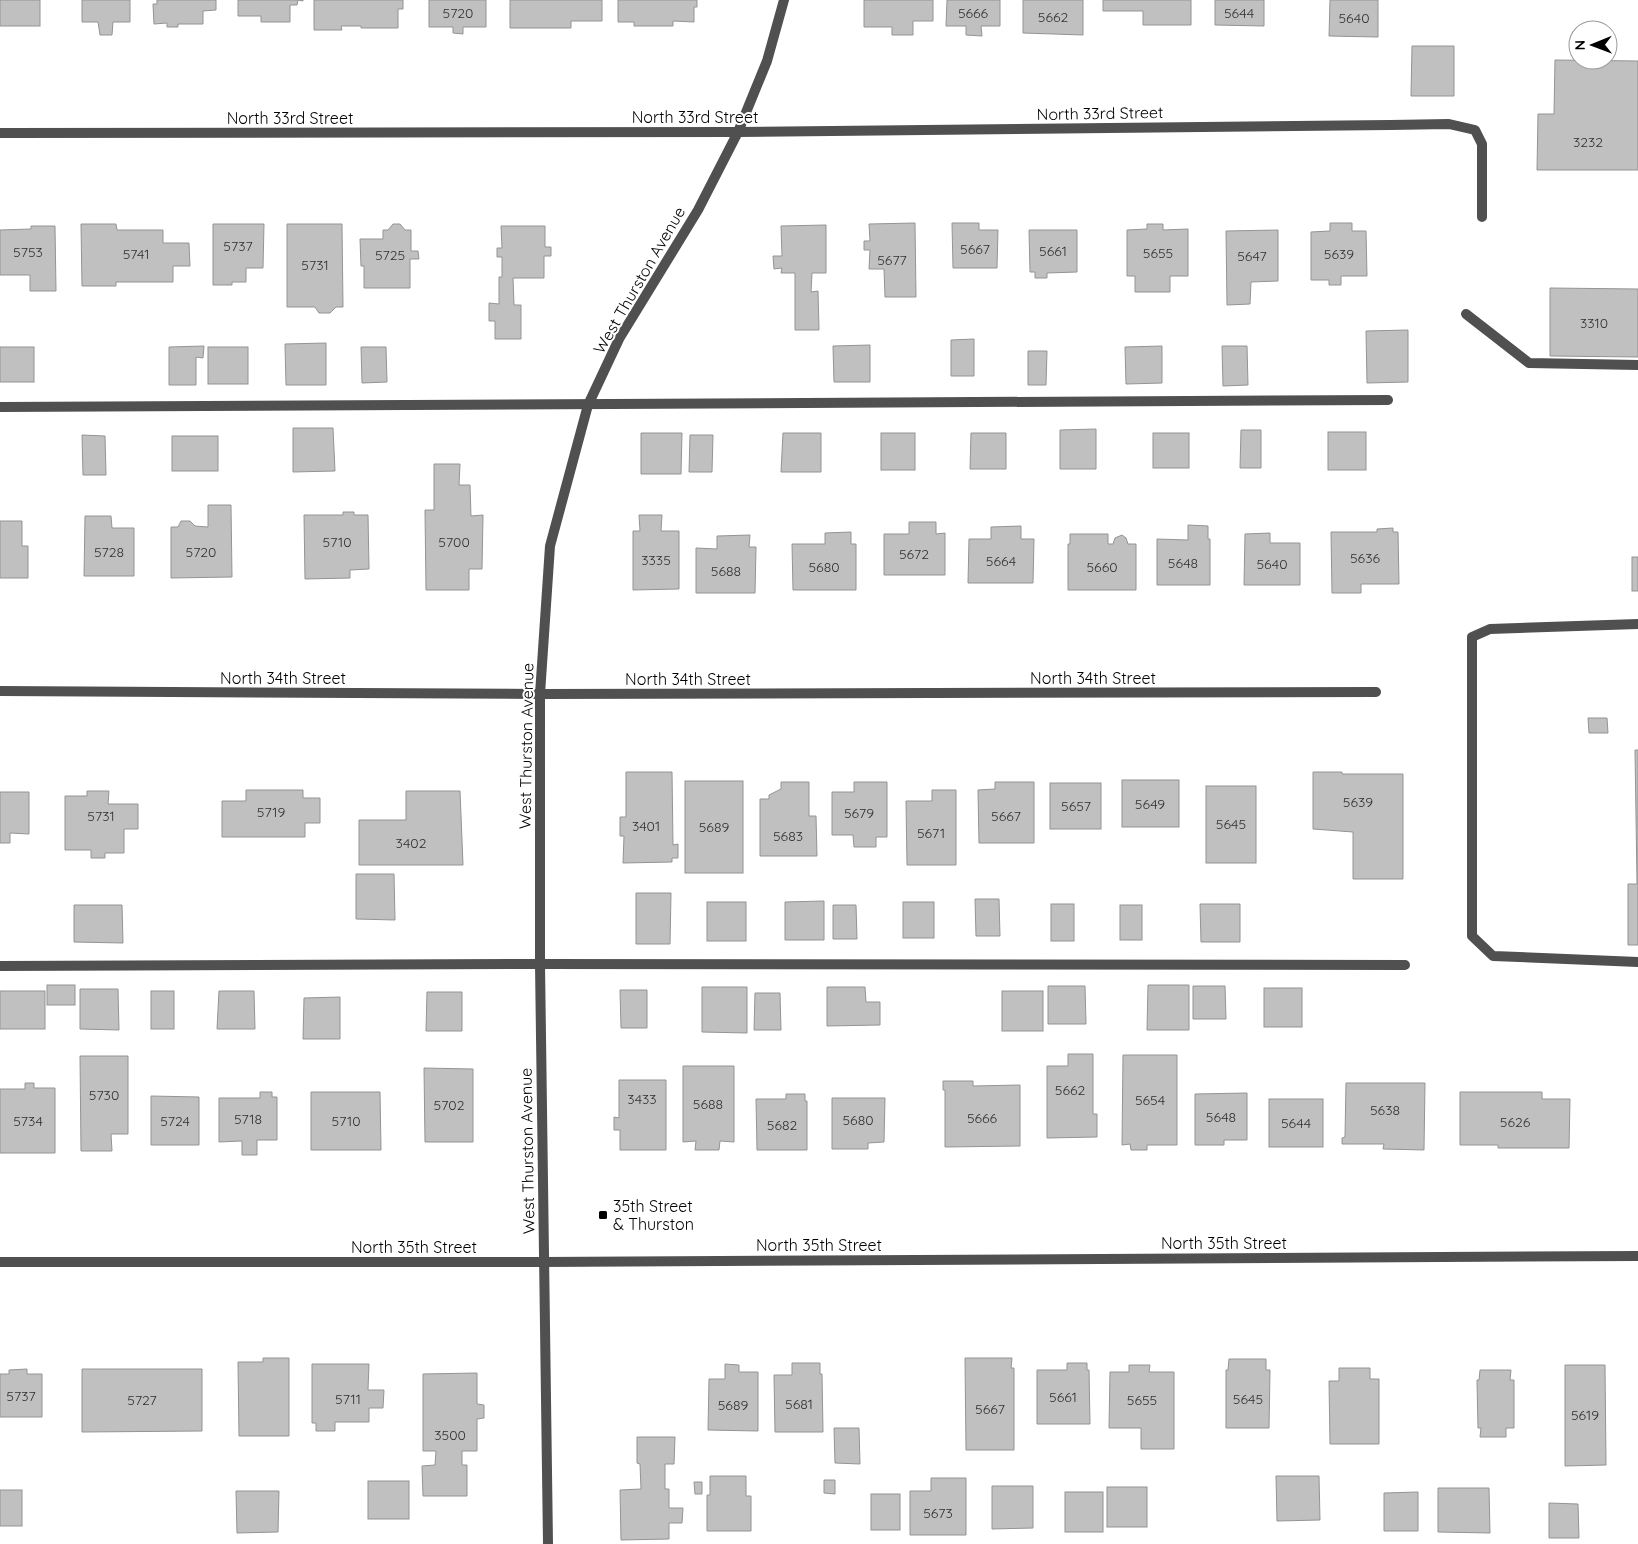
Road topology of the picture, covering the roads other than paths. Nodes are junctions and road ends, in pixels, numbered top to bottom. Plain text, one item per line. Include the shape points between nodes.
1 (784, 0) edge
2 (738, 132) junction
3 (0, 133) edge
4 (1482, 217) dead end
5 (1466, 314) dead end
6 (1638, 365) edge
7 (1388, 400) dead end
8 (588, 405) junction
9 (0, 407) edge
10 (1638, 624) edge
11 (0, 692) edge
12 (1376, 692) dead end
13 (540, 694) junction
14 (1638, 962) edge
15 (540, 964) junction
16 (1405, 965) dead end
17 (0, 966) edge
18 (1638, 1256) edge
19 (0, 1262) edge
20 (543, 1262) junction
21 (548, 1544) edge

1 - 2 street, West Thurston Avenue via 767,61
2 - 3 street, North 33rd Street
2 - 4 street, North 33rd Street via 1449,124 1474,130 1482,144
2 - 8 street, West Thurston Avenue via 698,210 619,339
5 - 6 street via 1529,363
7 - 8 street
8 - 9 street
8 - 13 street, West Thurston Avenue via 550,546
10 - 14 street via 1490,629 1472,637 1472,936 1493,956
11 - 13 street, North 34th Street
12 - 13 street, North 34th Street
13 - 15 street, West Thurston Avenue
15 - 16 street
15 - 17 street
15 - 20 street, West Thurston Avenue
18 - 20 street, North 35th Street
19 - 20 street, North 35th Street
20 - 21 street, West Thurston Avenue

